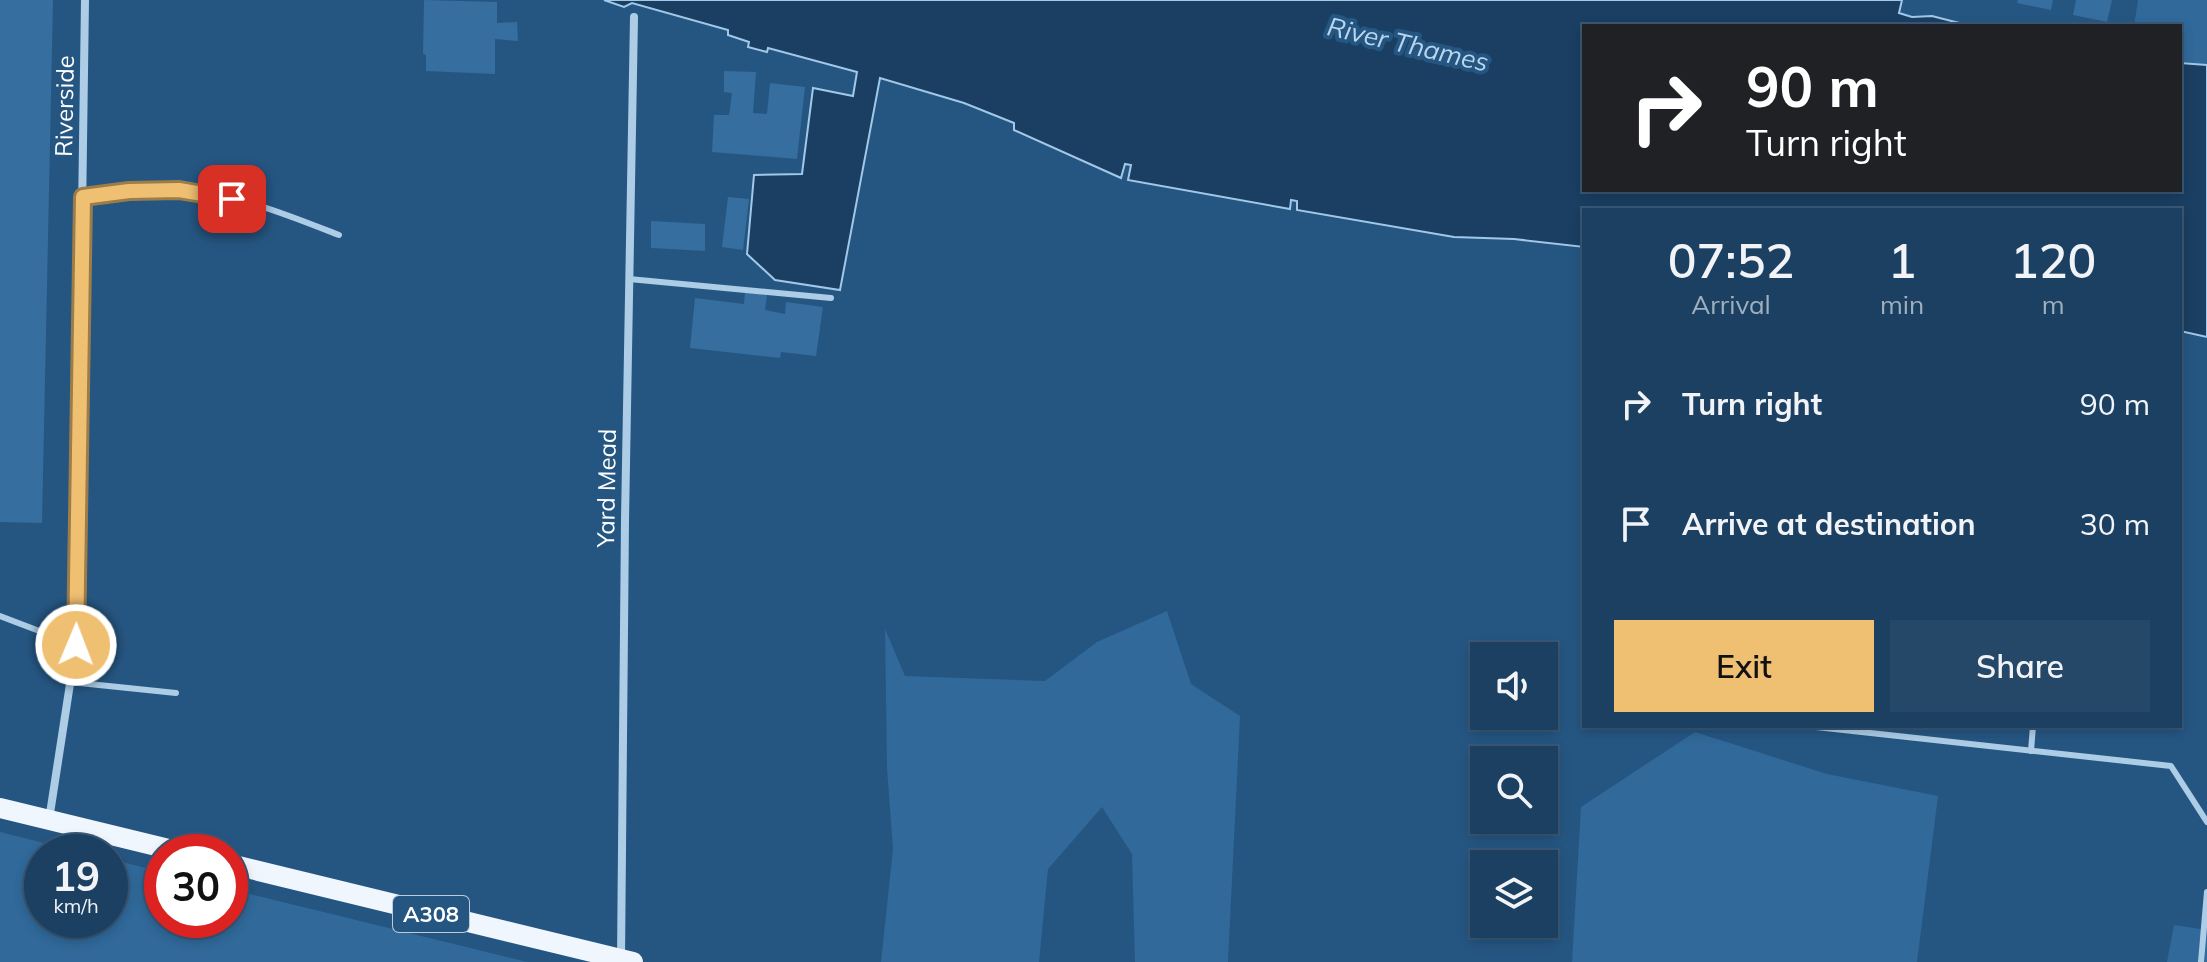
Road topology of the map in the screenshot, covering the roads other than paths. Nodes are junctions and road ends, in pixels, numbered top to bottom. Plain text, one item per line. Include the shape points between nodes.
1 (85, 0) edge
2 (634, 17) dead end
3 (83, 197) junction
4 (339, 235) dead end
5 (629, 279) junction
6 (831, 298) dead end
7 (0, 616) edge
8 (76, 645) junction
9 (70, 682) junction
10 (176, 693) dead end
11 (1825, 728) edge
12 (2033, 728) edge
13 (2031, 751) junction
14 (0, 808) edge
15 (49, 820) junction
16 (2207, 822) edge
17 (144, 843) edge
18 (248, 868) edge
19 (2207, 892) edge
20 (627, 961) edge
21 (2201, 962) edge

1 - 3 street, Riverside
2 - 5 street, Yard Mead
3 - 4 lane via 179,190 286,214
3 - 8 street, Riverside
5 - 6 lane
5 - 20 street, Yard Mead
7 - 8 lane
8 - 9 street, Riverside
9 - 10 lane
9 - 15 street, Riverside
11 - 13 lane
12 - 13 lane
13 - 16 lane via 2171,766
14 - 15 main road
15 - 17 main road
18 - 20 main road, A308
19 - 21 lane

